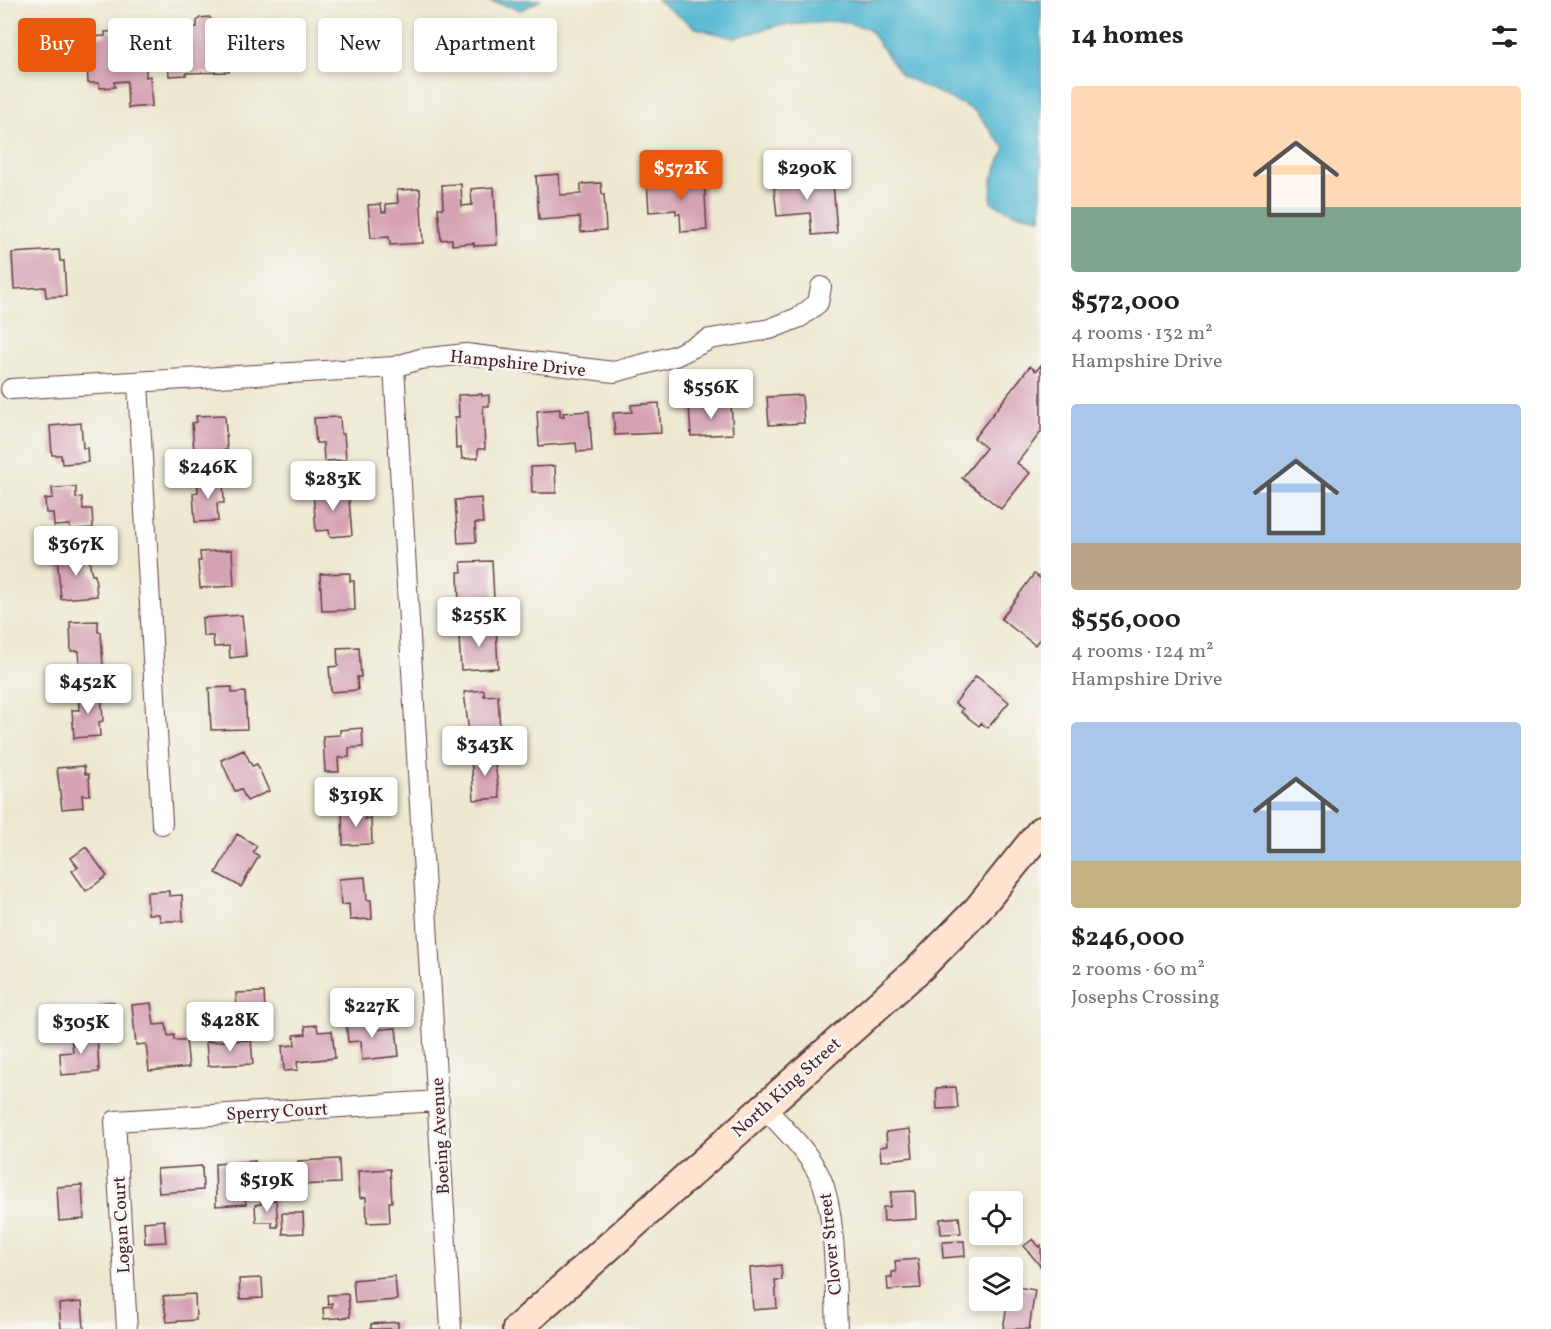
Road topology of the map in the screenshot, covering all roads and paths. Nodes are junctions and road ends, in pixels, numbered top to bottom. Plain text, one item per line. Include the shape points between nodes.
1 (821, 287) dead end
2 (394, 367) junction
3 (138, 382) junction
4 (11, 389) dead end
5 (162, 824) dead end
6 (1041, 831) edge
7 (439, 1101) junction
8 (764, 1107) junction
9 (115, 1121) joint
10 (127, 1329) edge
11 (451, 1329) edge
12 (517, 1329) edge
13 (837, 1329) edge

1 - 2 street, Hampshire Drive via 818,303 800,317 770,328 710,339 675,356 614,372 466,354 420,359
2 - 3 street, Hampshire Drive
2 - 7 street, Boeing Avenue
3 - 4 street, Hampshire Drive
3 - 5 street
6 - 8 main road, North King Street via 960,928 922,966
7 - 9 street, Sperry Court
7 - 11 street, Boeing Avenue
8 - 12 main road, North King Street
8 - 13 street, Clover Street via 804,1152 823,1183 833,1245
9 - 10 street, Logan Court

